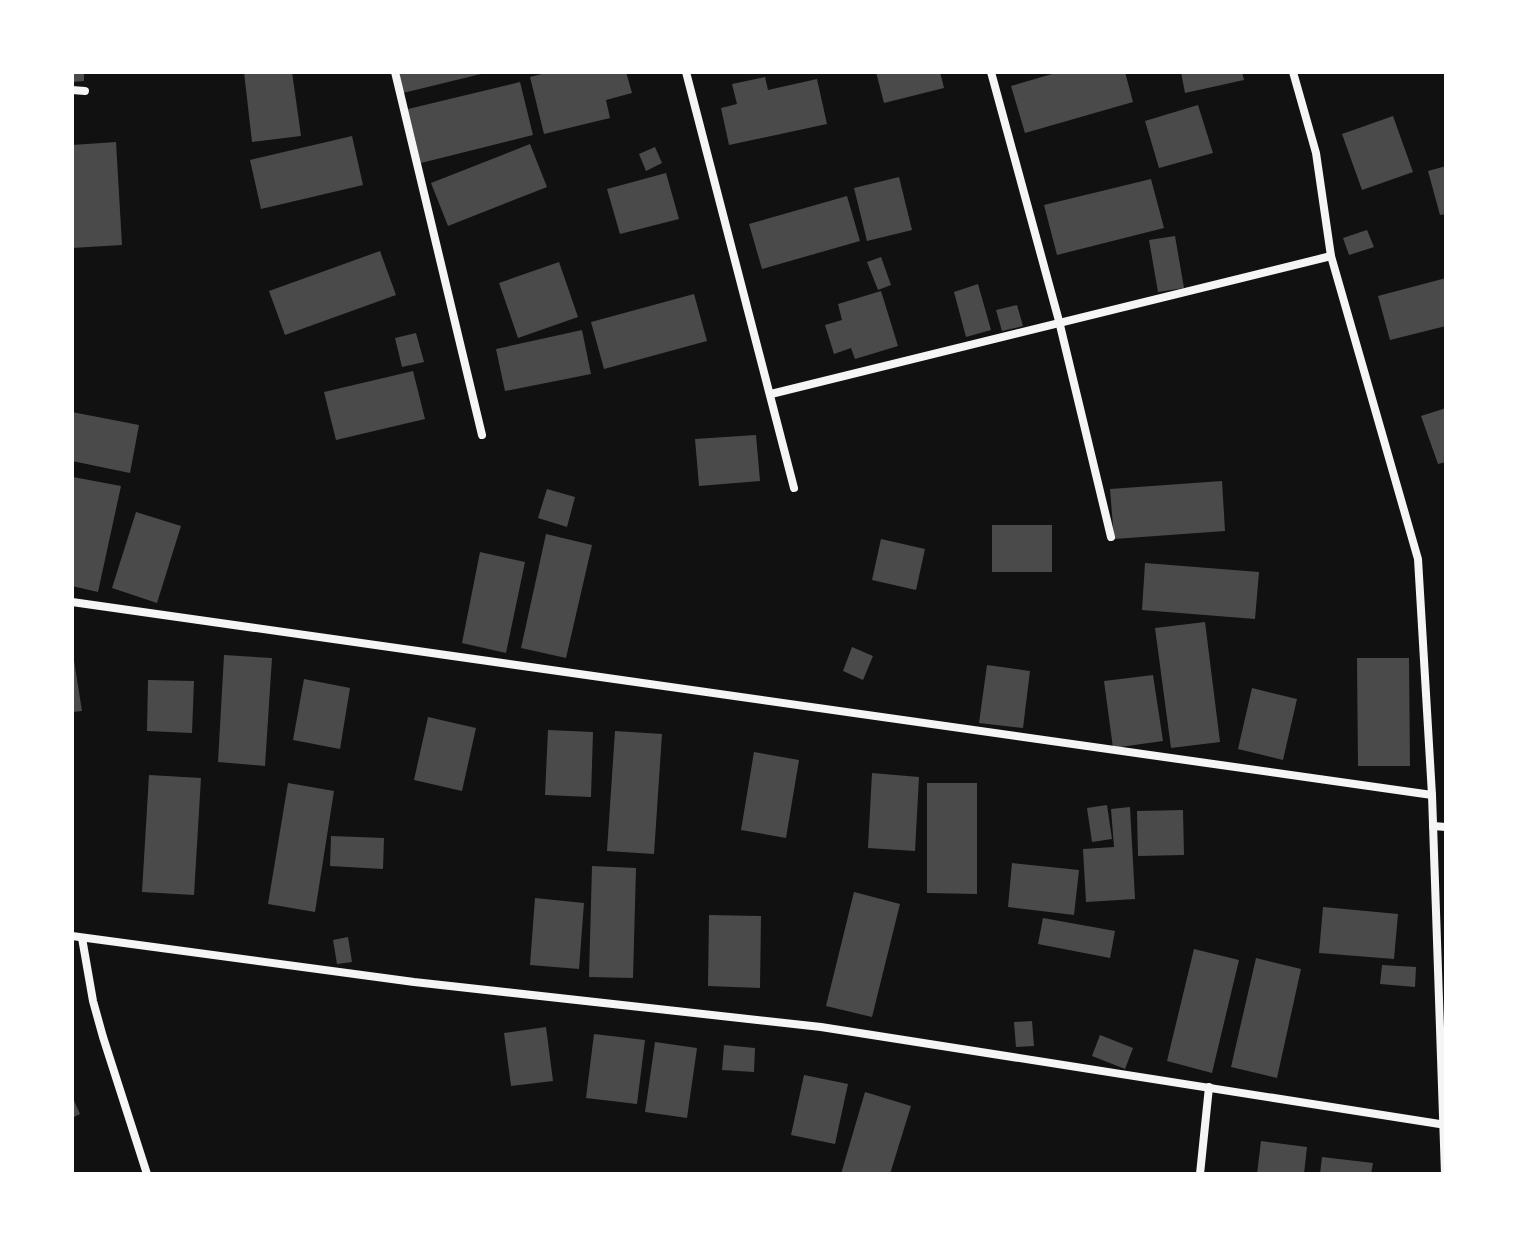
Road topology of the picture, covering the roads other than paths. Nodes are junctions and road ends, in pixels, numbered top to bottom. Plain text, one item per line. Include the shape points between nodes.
1 (395, 72) edge
2 (686, 72) edge
3 (991, 72) edge
4 (1293, 72) edge
5 (72, 90) edge
6 (85, 91) dead end
7 (1331, 256) junction
8 (1059, 321) junction
9 (771, 394) junction
10 (482, 435) dead end
11 (794, 488) dead end
12 (1111, 537) dead end
13 (72, 602) edge
14 (1432, 795) junction
15 (1433, 826) junction
16 (1446, 827) edge
17 (77, 937) edge
18 (1209, 1087) junction
19 (1445, 1125) edge
20 (147, 1174) edge
21 (1200, 1174) edge
22 (1445, 1174) edge

1 - 10 street
2 - 9 street
3 - 8 street
4 - 7 street via 1316,153
5 - 6 street
7 - 8 street
7 - 14 street via 1418,559
8 - 9 street
8 - 12 street
9 - 11 street
13 - 14 street
14 - 15 street
15 - 16 street
15 - 19 street
17 - 18 street via 414,982 821,1027
17 - 20 street
18 - 19 street
18 - 21 street
19 - 22 street

